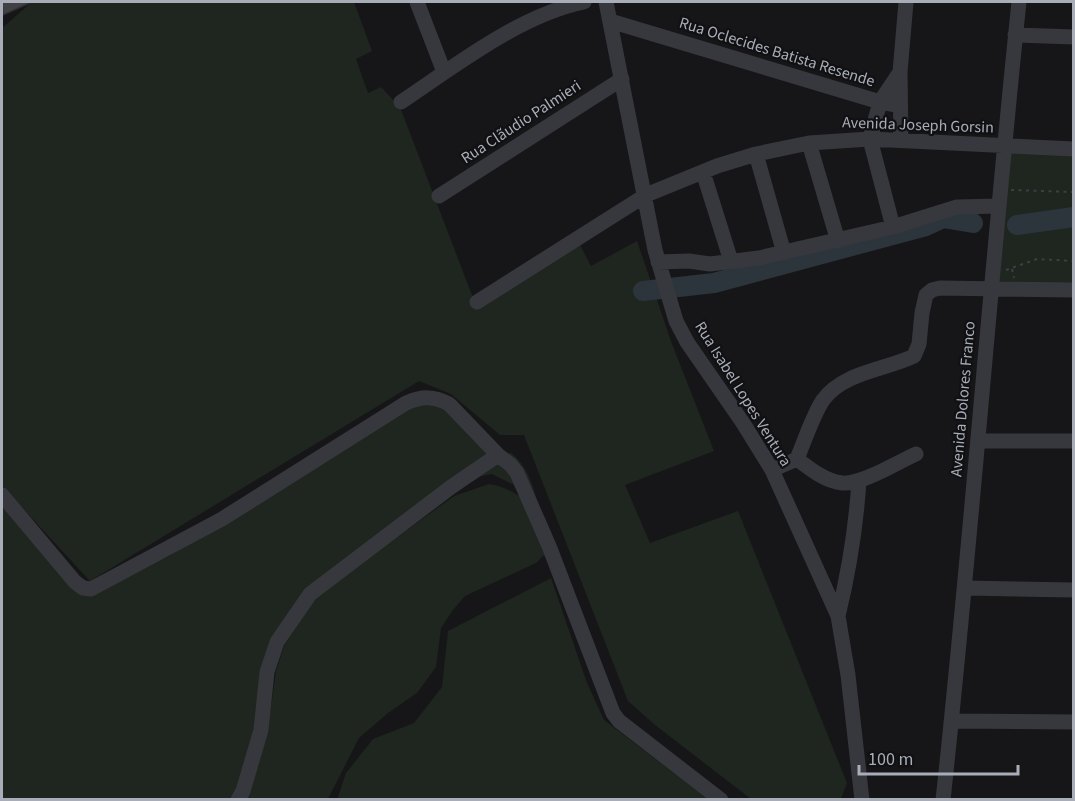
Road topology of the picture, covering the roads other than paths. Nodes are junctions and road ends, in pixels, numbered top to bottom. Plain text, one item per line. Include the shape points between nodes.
1 (417, 2) edge
2 (584, 2) edge
3 (606, 2) edge
4 (906, 2) edge
5 (1019, 2) edge
6 (610, 21) junction
7 (1015, 35) junction
8 (1074, 38) edge
9 (444, 72) junction
10 (900, 72) junction
11 (622, 79) junction
12 (401, 102) dead end
13 (880, 102) junction
14 (900, 106) junction
15 (870, 139) junction
16 (901, 140) junction
17 (809, 143) junction
18 (1003, 146) junction
19 (1074, 149) edge
20 (756, 154) junction
21 (703, 172) junction
22 (439, 195) dead end
23 (646, 195) junction
24 (998, 206) junction
25 (893, 227) junction
26 (838, 241) junction
27 (784, 253) junction
28 (731, 261) junction
29 (660, 268) junction
30 (990, 289) junction
31 (1074, 290) edge
32 (477, 302) dead end
33 (979, 441) junction
34 (1074, 441) edge
35 (916, 454) dead end
36 (498, 455) junction
37 (797, 459) junction
38 (772, 470) junction
39 (859, 481) junction
40 (2, 495) edge
41 (965, 588) junction
42 (1074, 590) edge
43 (838, 616) junction
44 (951, 721) junction
45 (1074, 722) edge
46 (238, 800) edge
47 (721, 800) edge
48 (862, 800) edge
49 (943, 800) edge

1 - 9 street
2 - 9 street via 546,12 524,23
3 - 6 street, Rua Isabel Lopes Ventura
4 - 10 street
5 - 7 street, Avenida Dolores Franco
6 - 11 street, Rua Isabel Lopes Ventura
6 - 13 street, Rua Oclecides Batista Resende
7 - 8 street
7 - 18 street, Avenida Dolores Franco
9 - 12 street
10 - 13 street
10 - 14 street
11 - 22 street, Rua Clãudio Palmieri
11 - 23 street, Rua Isabel Lopes Ventura
13 - 14 street, Rua Oclecides Batista Resende
13 - 15 street
14 - 16 street
15 - 16 street, Avenida Joseph Gorsin
15 - 17 street, Avenida Joseph Gorsin
15 - 25 street
16 - 18 street, Avenida Joseph Gorsin
17 - 20 street, Avenida Joseph Gorsin
17 - 26 street
18 - 19 street, Avenida Joseph Gorsin
18 - 24 street, Avenida Dolores Franco
20 - 21 street, Avenida Joseph Gorsin
20 - 27 street
21 - 23 street, Avenida Joseph Gorsin
21 - 28 street
23 - 29 street, Rua Isabel Lopes Ventura
23 - 32 street, Avenida Joseph Gorsin
24 - 25 street via 957,207
24 - 30 street, Avenida Dolores Franco
25 - 26 street
26 - 27 street
27 - 28 street
28 - 29 street via 689,261
29 - 38 street, Rua Isabel Lopes Ventura via 676,321 687,342
30 - 31 street
30 - 33 street, Avenida Dolores Franco
30 - 37 street via 940,288 926,295 914,356 852,378 836,388 823,400
33 - 34 street
33 - 41 street, Avenida Dolores Franco
35 - 39 street
36 - 40 street via 449,404 438,398 417,398 222,519 91,589 75,582
36 - 46 street via 310,594 277,642 267,672 261,730
36 - 47 street via 518,473 613,713
37 - 38 street
37 - 39 street via 832,480
38 - 43 street, Rua Isabel Lopes Ventura
39 - 43 street via 856,524
41 - 42 street
41 - 44 street, Avenida Dolores Franco
43 - 48 street, Rua Isabel Lopes Ventura
44 - 45 street
44 - 49 street, Avenida Dolores Franco

